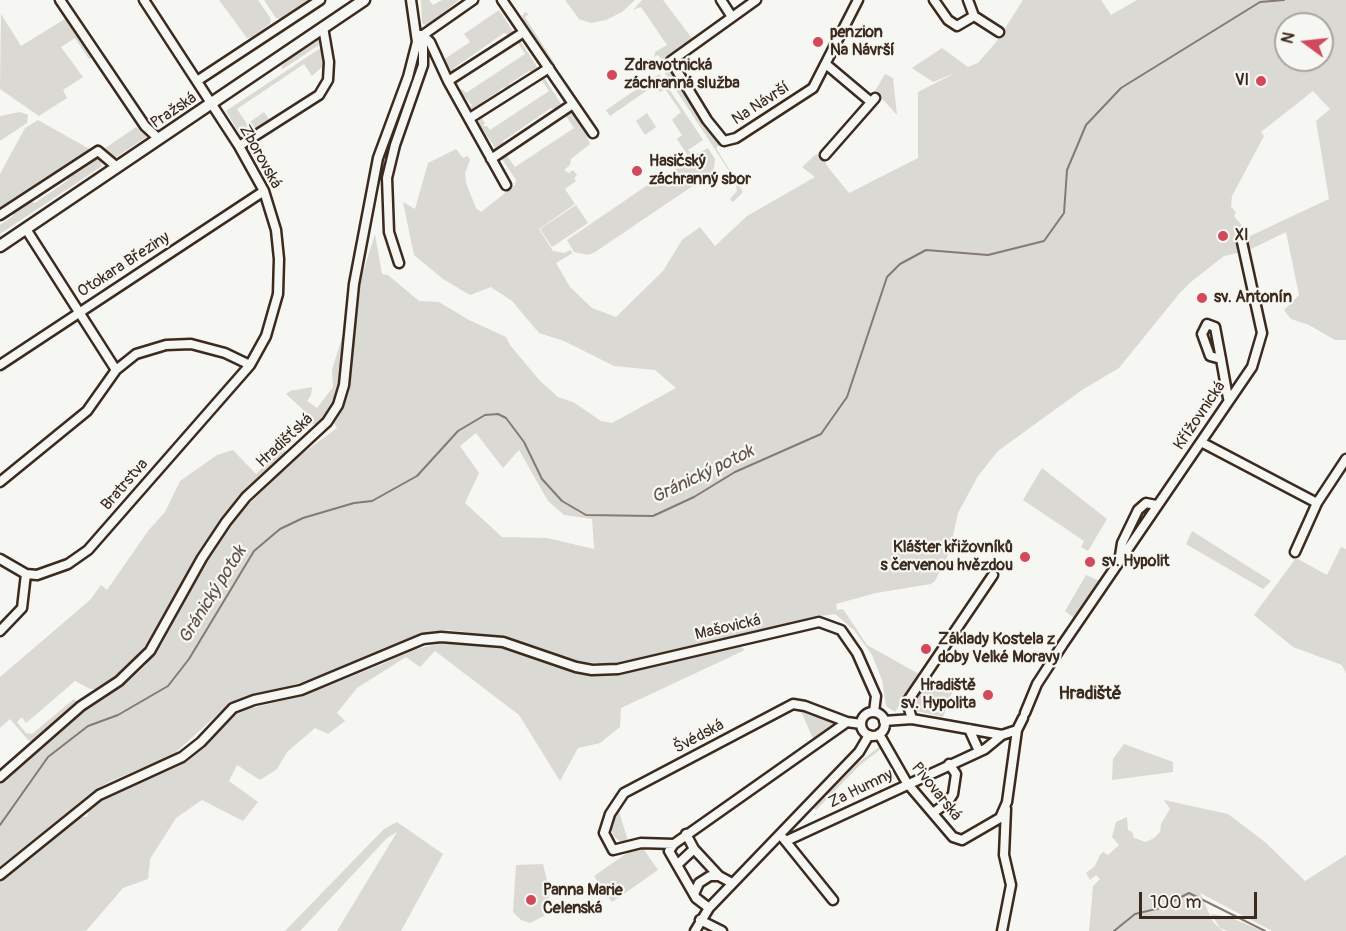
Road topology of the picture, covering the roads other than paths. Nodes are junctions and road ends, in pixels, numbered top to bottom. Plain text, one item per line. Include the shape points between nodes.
1 (60, 0) edge
2 (144, 0) edge
3 (320, 0) edge
4 (364, 0) edge
5 (411, 0) edge
6 (474, 0) edge
7 (502, 0) edge
8 (721, 0) edge
9 (756, 0) edge
10 (858, 0) edge
11 (934, 0) edge
12 (968, 0) edge
13 (974, 16) junction
14 (732, 17) junction
15 (323, 27) junction
16 (524, 32) junction
17 (999, 32) dead end
18 (422, 34) junction
19 (827, 65) junction
20 (549, 68) junction
21 (197, 81) junction
22 (448, 81) junction
23 (211, 104) junction
24 (573, 104) junction
25 (470, 118) junction
26 (593, 133) dead end
27 (159, 139) junction
28 (239, 146) junction
29 (825, 155) dead end
30 (491, 159) junction
31 (117, 167) junction
32 (506, 185) dead end
33 (264, 191) junction
34 (0, 215) edge
35 (26, 229) junction
36 (1242, 242) dead end
37 (0, 246) edge
38 (399, 263) dead end
39 (79, 312) junction
40 (1221, 359) dead end
41 (0, 365) edge
42 (250, 365) junction
43 (116, 370) junction
44 (1228, 398) junction
45 (1201, 442) junction
46 (1346, 459) edge
47 (0, 482) edge
48 (1317, 503) junction
49 (1295, 552) dead end
50 (0, 559) edge
51 (26, 574) junction
52 (993, 575) dead end
53 (0, 631) edge
54 (907, 702) junction
55 (874, 712) junction
56 (894, 719) junction
57 (912, 719) junction
58 (884, 721) junction
59 (848, 722) junction
60 (861, 724) junction
61 (969, 729) junction
62 (1017, 730) junction
63 (879, 734) junction
64 (869, 735) junction
65 (1002, 735) junction
66 (979, 751) junction
67 (949, 764) junction
68 (0, 777) edge
69 (907, 783) junction
70 (1007, 802) junction
71 (933, 813) junction
72 (686, 834) junction
73 (783, 838) junction
74 (674, 844) junction
75 (694, 849) junction
76 (678, 864) junction
77 (0, 875) edge
78 (719, 876) junction
79 (732, 883) junction
80 (694, 894) junction
81 (834, 900) dead end
82 (709, 908) junction
83 (700, 920) junction
84 (695, 931) edge
85 (722, 931) edge
86 (1002, 931) edge

1 - 27 street via 145,126
2 - 21 street, Zborovská
3 - 21 street, Pražská
4 - 15 main road, Pražská
5 - 18 street, Hradišťská
6 - 18 street
7 - 16 street
8 - 14 street
9 - 14 street
10 - 19 street, Na Návrší
11 - 13 street via 957,26
12 - 13 street
13 - 17 street
14 - 19 street, Na Návrší via 671,61 724,141 736,138 813,88
15 - 23 main road, Pražská
15 - 28 street via 328,80 318,95
16 - 20 street
16 - 22 street
18 - 22 street via 430,42
18 - 38 street, Hradišťská via 423,64 387,178 389,232
18 - 68 street, Hradišťská via 378,158 354,284 344,385 338,405 327,422 246,497 226,522 150,651
19 - 29 street via 873,100
20 - 24 street
20 - 25 street
21 - 23 street, Zborovská
22 - 25 street
23 - 27 main road, Pražská
23 - 28 street, Zborovská
24 - 26 street
24 - 30 street
25 - 30 street
27 - 31 main road, Pražská
28 - 33 street, Zborovská
30 - 32 street
31 - 34 street via 98,151
31 - 35 main road, Pražská
33 - 39 street, Otokara Březiny
33 - 42 street, Zborovská via 276,230 278,294 266,336
35 - 37 main road, Pražská
35 - 39 street
36 - 44 street, Křížovnická via 1262,340 1252,367
39 - 41 street, Otokara Březiny
39 - 43 street
40 - 44 street
42 - 43 street via 225,352 191,344 166,345 136,354
42 - 51 street, Bratrstva via 88,549 68,564 37,575
43 - 47 street via 87,411
44 - 45 street, Křížovnická
45 - 48 street
45 - 62 street, Křížovnická via 1156,505 1146,503 1138,510 1122,543 1119,563 1037,684
46 - 48 street
48 - 49 street
50 - 51 street
51 - 53 street via 22,608
52 - 54 street
54 - 56 street
54 - 57 street
55 - 58 street
55 - 60 street via 866,714
55 - 77 street, Mašovická via 876,696 857,653 841,630 819,622 618,669 576,667 503,642 423,639 301,690 245,703 224,715 201,742 173,763 99,795
56 - 57 street
56 - 58 street
57 - 61 street
58 - 63 street
59 - 60 street
59 - 72 street
59 - 74 street, Švédská via 793,704 624,793 610,814 604,833 613,849 641,843
60 - 64 street
61 - 65 street
61 - 66 street
62 - 65 street
62 - 70 street
63 - 64 street
63 - 69 street, Pivovarská
64 - 73 street via 859,752
65 - 66 street, Za Humny
66 - 67 street, Za Humny
67 - 69 street, Za Humny
67 - 71 street via 956,774 953,794
69 - 71 street, Pivovarská
69 - 73 street, Za Humny
70 - 71 street, Pivovarská via 1000,818 962,840 953,837
70 - 86 street via 1004,855 1011,885
72 - 74 street
72 - 75 street
73 - 79 street
73 - 81 street
74 - 76 street via 669,851
75 - 76 street
75 - 78 street
76 - 80 street
78 - 79 street
78 - 80 street via 699,883
79 - 82 street
80 - 82 street
82 - 83 street
83 - 84 street
83 - 85 street

